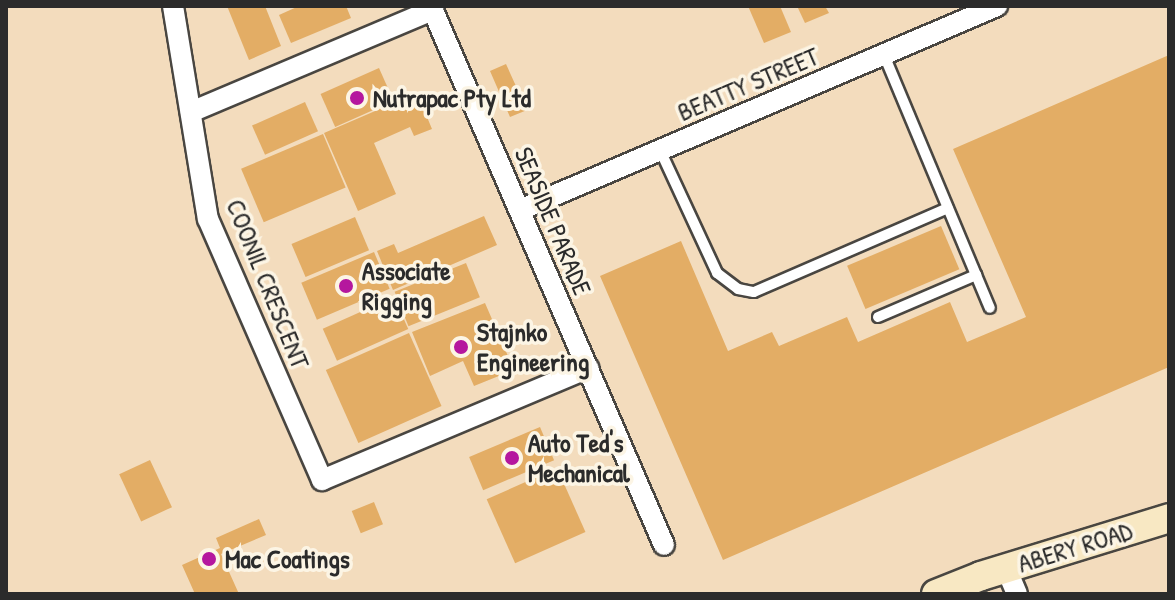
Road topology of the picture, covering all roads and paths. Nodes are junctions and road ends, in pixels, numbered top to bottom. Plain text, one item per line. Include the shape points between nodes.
1 (173, 6) edge
2 (997, 6) edge
3 (432, 8) edge
4 (884, 55) junction
5 (191, 112) junction
6 (660, 150) junction
7 (948, 208) junction
8 (520, 210) junction
9 (976, 275) junction
10 (990, 308) dead end
11 (878, 317) dead end
12 (588, 368) junction
13 (1169, 518) edge
14 (664, 545) dead end
15 (1011, 581) edge
16 (936, 594) edge

1 - 5 street, COONIL CRESCENT
2 - 4 street, BEATTY STREET
3 - 5 street
3 - 8 street, SEASIDE PARADE
4 - 6 street, BEATTY STREET
4 - 7 lane
5 - 12 street, COONIL CRESCENT via 208,219 322,480
6 - 7 lane via 717,273 738,289 754,292
6 - 8 street, BEATTY STREET
7 - 9 lane
8 - 12 street, SEASIDE PARADE
9 - 10 lane
9 - 11 lane
12 - 14 street, SEASIDE PARADE
13 - 15 main road, ABERY ROAD
15 - 16 main road, ABERY ROAD

